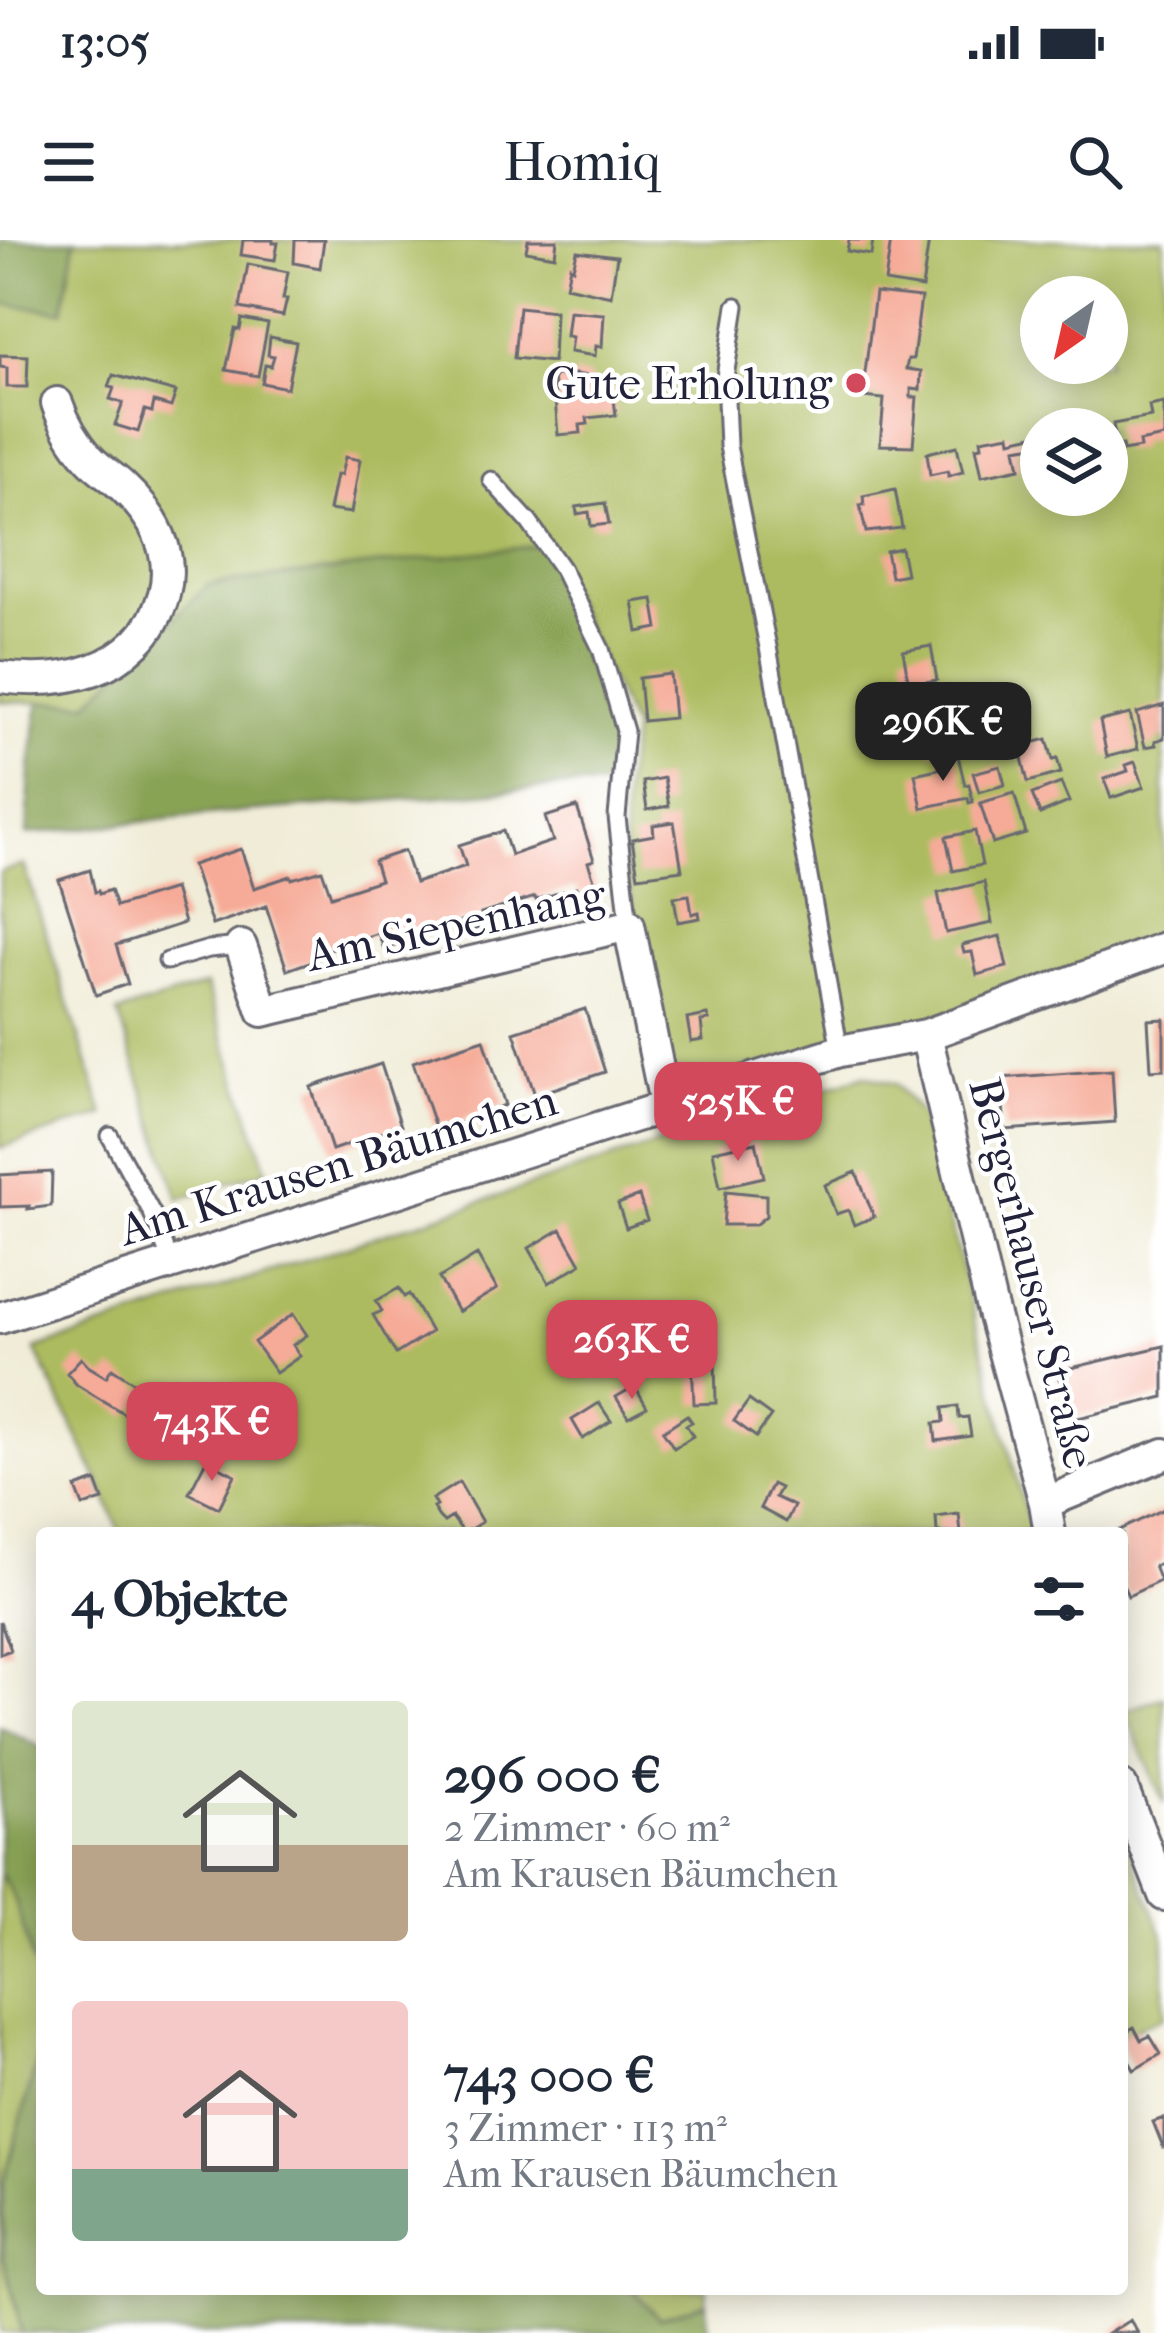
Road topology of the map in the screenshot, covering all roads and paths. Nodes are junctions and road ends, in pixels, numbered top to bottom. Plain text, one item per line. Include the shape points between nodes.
1 (736, 306) dead end
2 (57, 403) dead end
3 (491, 481) dead end
4 (0, 677) edge
5 (629, 925) junction
6 (241, 946) joint
7 (1164, 949) edge
8 (167, 961) dead end
9 (926, 1035) junction
10 (839, 1052) junction
11 (666, 1108) junction
12 (110, 1136) dead end
13 (171, 1262) junction
14 (0, 1318) edge
15 (1164, 1454) edge
16 (1047, 1518) edge
17 (1128, 1802) edge
18 (1164, 1895) edge

1 - 10 lane via 725,377 728,446
2 - 4 street via 90,460 155,526 168,557 166,585 159,613 121,658 61,678
3 - 5 lane via 562,569 601,649 626,731 617,817
5 - 6 street, Am Siepenhang via 262,1011
5 - 11 street, Am Siepenhang
6 - 8 lane
7 - 9 street, Am Krausen Bäumchen
9 - 10 street, Am Krausen Bäumchen
9 - 16 street, Bergerhauser Straße
10 - 11 street, Am Krausen Bäumchen
11 - 13 street, Am Krausen Bäumchen
12 - 13 lane
13 - 14 street, Am Krausen Bäumchen
15 - 16 street
17 - 18 street

